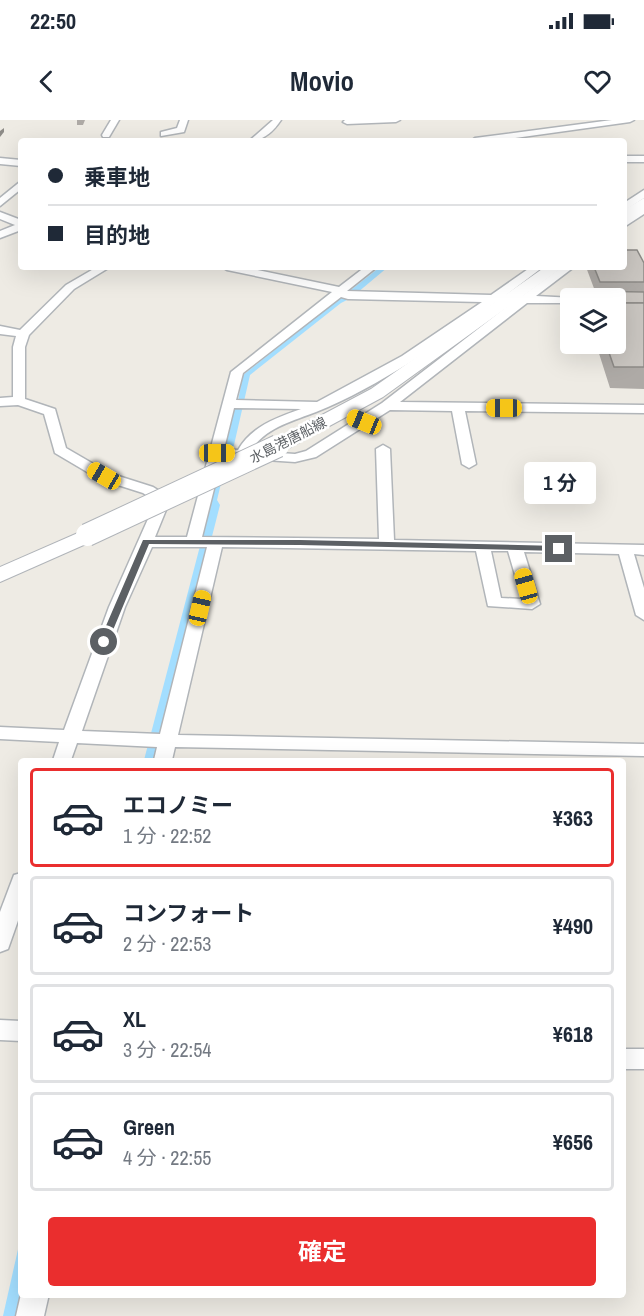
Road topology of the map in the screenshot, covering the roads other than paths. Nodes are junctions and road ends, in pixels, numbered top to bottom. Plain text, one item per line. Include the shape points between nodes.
1 (115, 120) edge
2 (197, 120) edge
3 (277, 120) edge
4 (396, 120) edge
5 (550, 120) edge
6 (630, 120) edge
7 (184, 121) edge
8 (347, 122) dead end
9 (164, 134) dead end
10 (106, 135) dead end
11 (258, 138) edge
12 (530, 138) edge
13 (18, 157) edge
14 (0, 159) edge
15 (627, 159) edge
16 (644, 159) edge
17 (18, 164) edge
18 (18, 187) edge
19 (644, 193) edge
20 (644, 202) edge
21 (0, 203) edge
22 (627, 206) edge
23 (644, 209) edge
24 (0, 214) edge
25 (627, 214) edge
26 (627, 221) edge
27 (18, 223) edge
28 (627, 223) edge
29 (644, 223) edge
30 (18, 226) edge
31 (0, 235) edge
32 (100, 270) edge
33 (242, 270) edge
34 (368, 270) edge
35 (535, 270) edge
36 (551, 270) edge
37 (564, 270) edge
38 (340, 293) junction
39 (509, 300) junction
40 (560, 300) edge
41 (0, 330) edge
42 (23, 334) junction
43 (19, 401) junction
44 (0, 402) edge
45 (228, 404) junction
46 (387, 406) junction
47 (328, 407) junction
48 (458, 407) junction
49 (644, 409) edge
50 (383, 448) dead end
51 (217, 453) junction
52 (243, 453) junction
53 (469, 464) dead end
54 (146, 542) junction
55 (193, 542) junction
56 (216, 542) junction
57 (387, 545) junction
58 (483, 547) junction
59 (515, 548) junction
60 (625, 550) junction
61 (644, 550) edge
62 (0, 575) edge
63 (644, 615) edge
64 (0, 733) edge
65 (70, 735) junction
66 (168, 741) junction
67 (644, 750) edge
68 (538, 754) edge
69 (593, 755) edge
70 (63, 758) edge
71 (164, 758) edge
72 (18, 890) edge
73 (0, 943) edge
74 (0, 1030) edge
75 (18, 1031) edge
76 (626, 1059) edge
77 (644, 1059) edge
78 (34, 1298) edge
79 (30, 1316) edge

1 - 10 street
2 - 7 street
3 - 11 street
4 - 8 street
5 - 12 street
6 - 12 street
7 - 9 street via 181,130
13 - 14 street
14 - 17 street
15 - 16 street
18 - 21 street
19 - 22 street
20 - 25 main road
23 - 26 street
24 - 27 street
28 - 29 street
30 - 31 street
32 - 42 street via 70,287
33 - 38 street via 332,288
34 - 38 street
35 - 39 street
36 - 39 main road, 水島港唐船線
37 - 39 street
38 - 39 street
38 - 45 street via 237,372
39 - 40 street
39 - 46 street
39 - 47 street
39 - 62 main road, 水島港唐船線, bridge via 377,393 278,446
41 - 42 street
42 - 43 street via 18,347
43 - 44 street
43 - 54 street via 50,412 60,450 104,476 156,495 159,510
45 - 47 street
45 - 51 street
46 - 48 street
46 - 52 street via 358,419 311,454 266,458
47 - 52 street via 270,427 253,438
48 - 49 street
48 - 53 street
50 - 57 street
51 - 52 street
51 - 55 street
54 - 55 street
54 - 65 street via 113,617
55 - 56 street
56 - 57 street
56 - 66 street
57 - 58 street
58 - 59 street
58 - 59 street via 494,603 532,604
59 - 60 street
60 - 61 street
60 - 63 street
64 - 65 street
65 - 66 street
65 - 70 street
66 - 68 street
66 - 71 street
67 - 69 street
68 - 69 street
72 - 73 street
74 - 75 street
76 - 77 street
78 - 79 street

